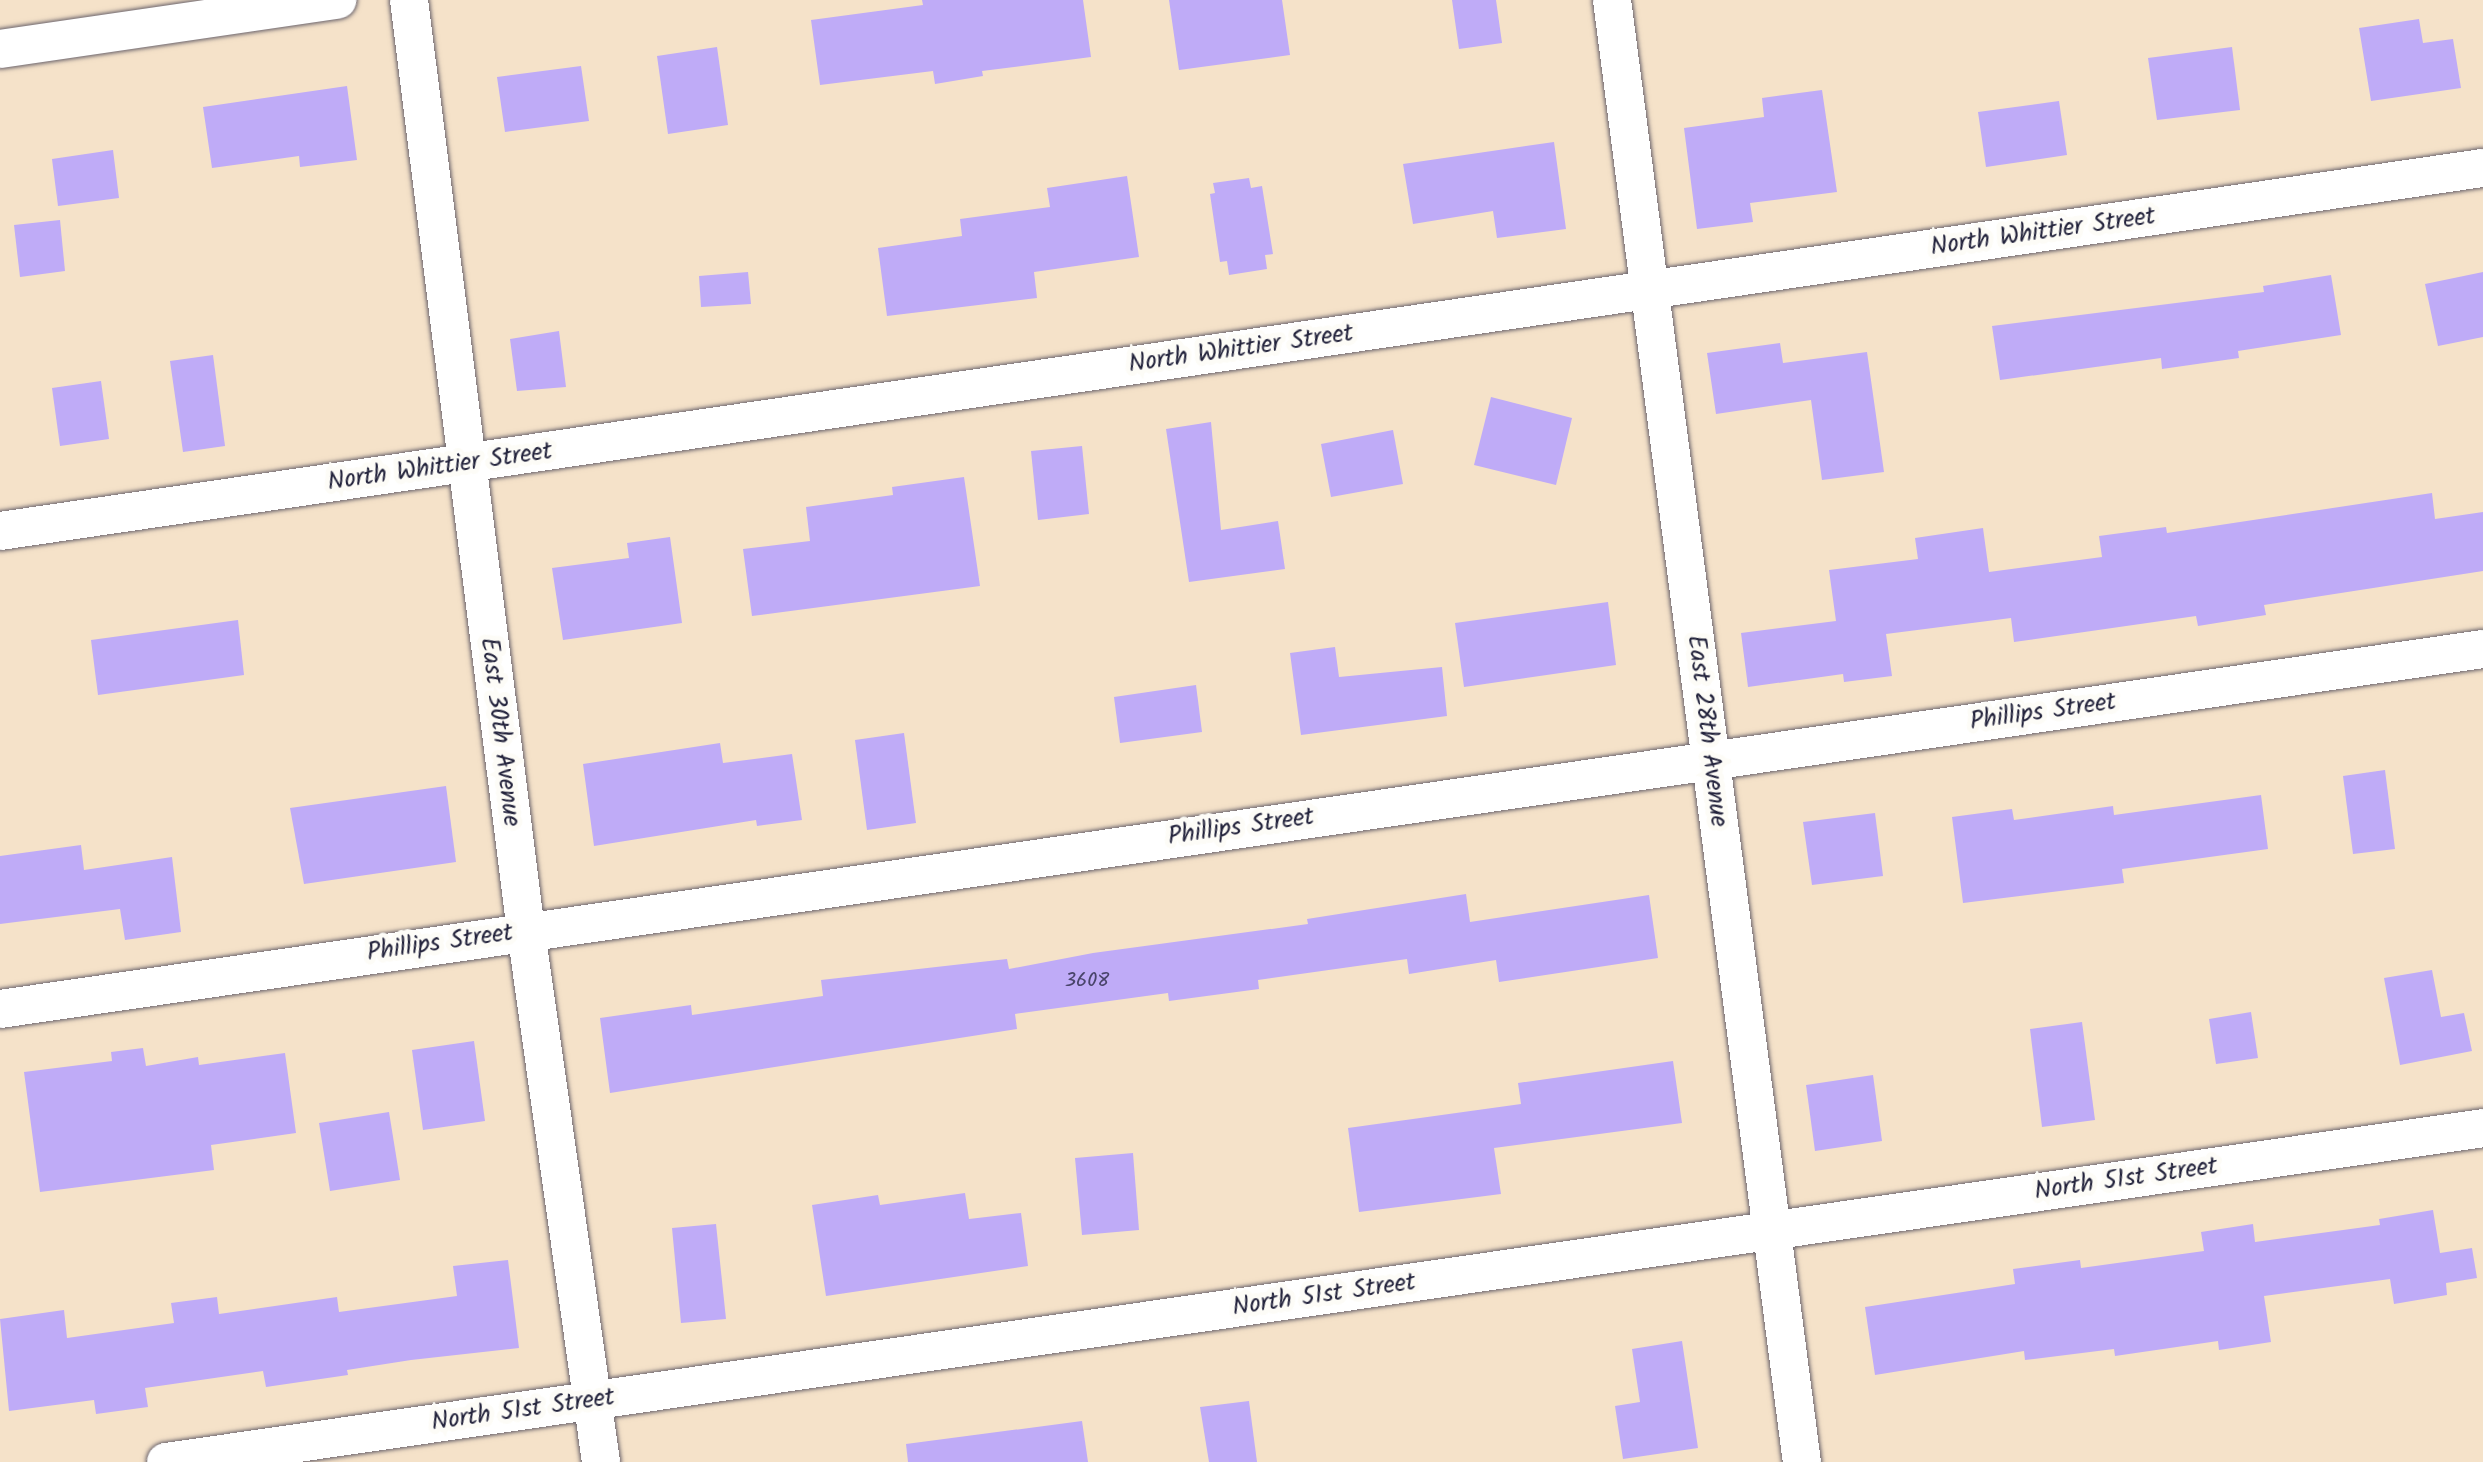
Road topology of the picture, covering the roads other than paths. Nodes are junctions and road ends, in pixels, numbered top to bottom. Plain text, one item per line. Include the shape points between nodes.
1 (337, 0) edge
2 (408, 0) edge
3 (1612, 0) edge
4 (0, 49) edge
5 (2483, 168) edge
6 (1649, 289) junction
7 (465, 464) junction
8 (0, 531) edge
9 (2483, 649) edge
10 (1710, 759) junction
11 (526, 931) junction
12 (0, 1008) edge
13 (2483, 1128) edge
14 (1772, 1230) junction
15 (594, 1400) junction
16 (166, 1462) edge
17 (601, 1462) edge
18 (1802, 1462) edge

1 - 4 street
2 - 7 street, East 30th Avenue
3 - 6 street, East 28th Avenue
5 - 6 street, North Whittier Street
6 - 7 street, North Whittier Street
6 - 10 street, East 28th Avenue
7 - 8 street, North Whittier Street
7 - 11 street, East 30th Avenue
9 - 10 street, Phillips Street
10 - 11 street, Phillips Street
10 - 14 street, East 28th Avenue
11 - 12 street, Phillips Street
11 - 15 street, East 30th Avenue
13 - 14 street, North 51st Street
14 - 15 street, North 51st Street
14 - 18 street, East 28th Avenue
15 - 16 street, North 51st Street
15 - 17 street, East 30th Avenue

